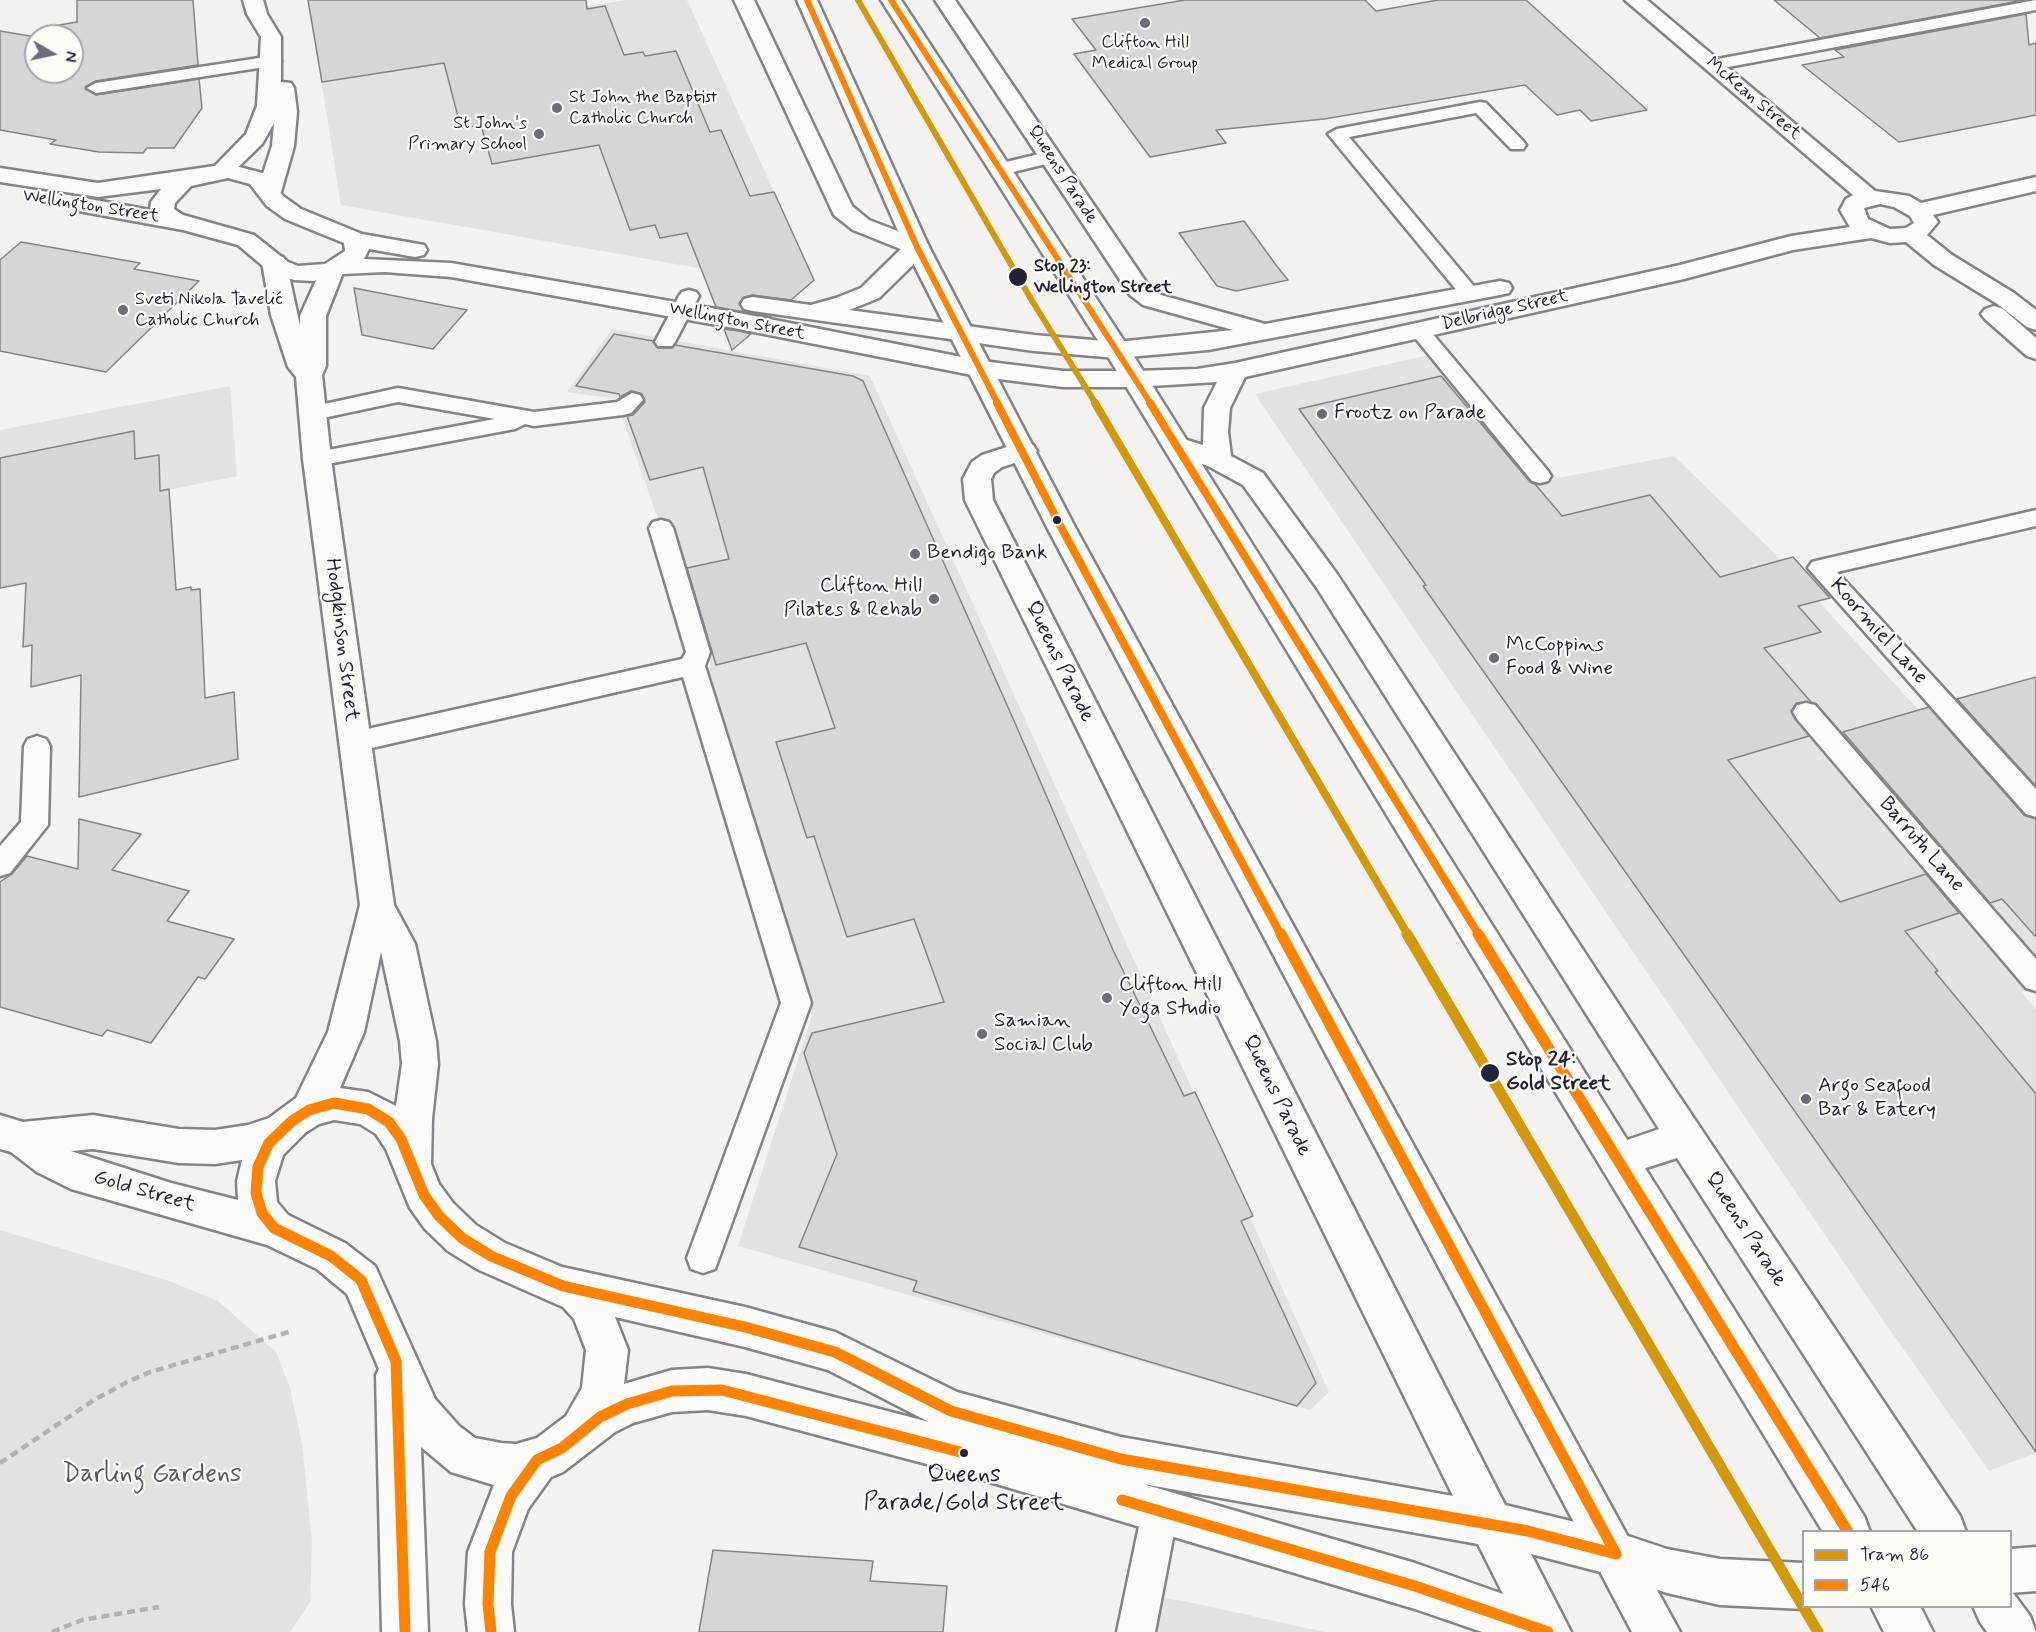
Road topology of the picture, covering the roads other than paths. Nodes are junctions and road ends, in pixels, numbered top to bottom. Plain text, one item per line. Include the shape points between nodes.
1 (253, 0) edge
2 (744, 0) edge
3 (807, 0) edge
4 (891, 0) edge
5 (945, 0) edge
6 (1635, 0) edge
7 (2036, 5) edge
8 (272, 61) junction
9 (1712, 65) junction
10 (96, 88) dead end
11 (1517, 144) dead end
12 (1051, 157) junction
13 (1001, 169) junction
14 (221, 171) junction
15 (0, 175) edge
16 (191, 177) junction
17 (2036, 184) edge
18 (0, 191) edge
19 (269, 192) junction
20 (1862, 206) junction
21 (1918, 211) junction
22 (182, 223) junction
23 (1873, 231) junction
24 (1912, 235) junction
25 (356, 240) junction
26 (917, 247) junction
27 (274, 262) junction
28 (336, 269) junction
29 (1470, 294) junction
30 (685, 303) junction
31 (805, 311) junction
32 (1276, 330) junction
33 (1419, 330) junction
34 (962, 331) junction
35 (2035, 341) edge
36 (665, 342) dead end
37 (1117, 350) junction
38 (982, 369) junction
39 (1235, 370) junction
40 (309, 375) junction
41 (1135, 379) junction
42 (632, 400) dead end
43 (314, 413) junction
44 (534, 419) junction
45 (1177, 446) junction
46 (1023, 451) junction
47 (317, 459) junction
48 (1218, 460) junction
49 (1540, 476) dead end
50 (2036, 518) edge
51 (660, 528) dead end
52 (692, 666) junction
53 (1806, 712) dead end
54 (354, 742) junction
55 (37, 746) dead end
56 (2036, 807) edge
57 (0, 865) edge
58 (377, 905) junction
59 (2036, 979) edge
60 (309, 1110) junction
61 (279, 1132) junction
62 (12, 1135) edge
63 (1685, 1138) junction
64 (1618, 1160) junction
65 (414, 1170) junction
66 (274, 1228) junction
67 (703, 1257) dead end
68 (563, 1286) junction
69 (396, 1361) junction
70 (581, 1431) junction
71 (537, 1460) junction
72 (1160, 1512) junction
73 (1491, 1524) junction
74 (1847, 1530) edge
75 (1943, 1530) edge
76 (1616, 1554) junction
77 (2036, 1569) edge
78 (2012, 1571) edge
79 (1802, 1586) edge
80 (1895, 1608) edge
81 (1997, 1608) edge
82 (405, 1632) edge
83 (490, 1632) edge
84 (1136, 1632) edge
85 (1547, 1632) edge
86 (1657, 1632) edge
87 (1910, 1632) edge
88 (2014, 1632) edge

1 - 8 street via 271,37
2 - 26 street via 842,210 861,225
3 - 26 street
4 - 13 street
5 - 12 street, Queens Parade
6 - 9 street, McKean Street
7 - 9 lane
8 - 10 lane
8 - 14 street via 268,106 261,129 242,154
8 - 19 street via 282,85 286,121 281,157
9 - 20 street, McKean Street
11 - 29 lane via 1480,107 1337,134
12 - 13 lane
12 - 32 street, Queens Parade via 1143,295 1202,315
13 - 37 street
14 - 16 street, Wellington Street
14 - 19 street, Wellington Street via 253,176
15 - 16 street, Wellington Street via 65,188 98,190
16 - 22 street via 173,189 161,205 164,214
17 - 21 street
18 - 22 street, Wellington Street
19 - 25 street, Wellington Street via 293,213
20 - 21 street via 1891,199
20 - 23 street, McKean Street via 1859,223
20 - 29 street, Delbridge Street via 1821,224
21 - 24 street via 1926,222 1920,232
22 - 27 street, Wellington Street via 246,240
23 - 24 street via 1890,236
23 - 33 street, Delbridge Street via 1791,243 1684,272
24 - 35 street via 1943,260 1974,295
25 - 28 street, Hodgkinson Street via 356,253
25 - 30 street, Wellington Street
26 - 31 street via 870,293 842,304
26 - 34 street
27 - 28 street, Wellington Street via 302,274
27 - 40 street, Hodgkinson Street via 301,367
28 - 30 street, Wellington Street via 384,265 451,270
28 - 40 street, Hodgkinson Street via 314,310 313,366
29 - 32 street, Delbridge Street
30 - 31 street, Wellington Street
30 - 36 lane
30 - 38 street, Wellington Street
31 - 34 street, Wellington Street
32 - 37 street, Delbridge Street via 1180,346
33 - 39 street, Delbridge Street
33 - 49 lane
34 - 37 street, Wellington Street
34 - 38 street
37 - 41 street
38 - 41 street, Wellington Street via 1063,379
38 - 46 street
39 - 41 street, Delbridge Street via 1197,377
39 - 48 street via 1217,408
40 - 43 street, Hodgkinson Street
41 - 45 street
42 - 44 lane via 623,408
43 - 44 lane via 398,395
43 - 47 street, Hodgkinson Street
44 - 47 lane
45 - 48 street, Queens Parade
45 - 64 street
46 - 73 street, Queens Parade via 982,468 977,479 979,500
46 - 76 street
47 - 54 street, Hodgkinson Street
48 - 63 street, Queens Parade via 1245,473 1257,484 1327,581
50 - 56 lane, Koormiel Lane via 1820,568
51 - 52 lane via 698,652
52 - 54 lane
52 - 67 lane via 796,1003
53 - 59 lane, Barruth Lane
54 - 58 street, Hodgkinson Street
55 - 57 lane via 34,825
58 - 60 street, Hodgkinson Street via 346,1032
58 - 65 street, Hodgkinson Street via 397,944 418,1041 420,1064 412,1134
60 - 61 street
60 - 65 street via 334,1103 380,1115 396,1130
61 - 62 street, Gold Street via 215,1147 179,1146 93,1132
61 - 66 street via 262,1155 256,1181 258,1203
62 - 66 street, Gold Street via 71,1171
63 - 64 street
63 - 75 street, Queens Parade
64 - 74 street
65 - 68 street via 431,1204 462,1238 491,1256
66 - 69 street, Gold Street via 331,1256 361,1280
68 - 70 street via 590,1306 607,1350 602,1393
68 - 73 street via 823,1348 951,1411 1121,1459
69 - 71 street, Gold Street via 420,1414 455,1450 466,1457 501,1465 516,1466
69 - 82 street
70 - 71 street via 562,1448
70 - 72 street via 611,1411 648,1397 693,1389 722,1390 952,1450
71 - 83 street via 510,1496 490,1552
72 - 84 lane
72 - 85 street via 1415,1586
73 - 76 street
73 - 85 street, Queens Parade
76 - 79 street via 1667,1571 1720,1582
76 - 86 street
77 - 78 street
80 - 87 street
81 - 88 street

